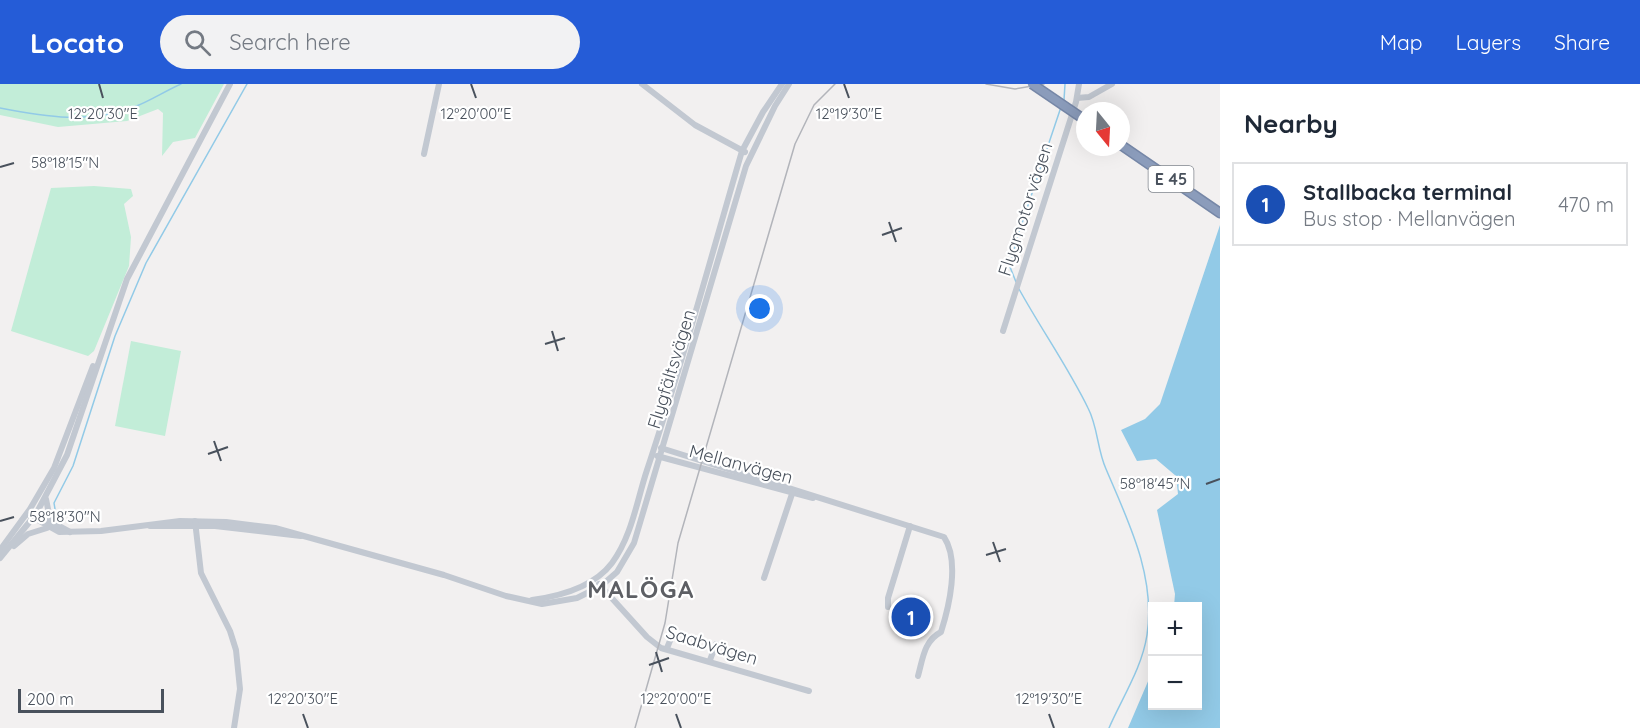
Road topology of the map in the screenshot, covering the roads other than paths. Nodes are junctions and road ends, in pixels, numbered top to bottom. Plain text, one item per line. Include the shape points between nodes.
1 (230, 84) edge
2 (439, 84) edge
3 (642, 84) edge
4 (782, 84) edge
5 (789, 84) edge
6 (1032, 84) edge
7 (1081, 84) edge
8 (1112, 84) edge
9 (1077, 98) junction
10 (1076, 114) edge
11 (742, 151) junction
12 (1130, 151) edge
13 (424, 154) dead end
14 (751, 154) junction
15 (1220, 213) edge
16 (108, 329) junction
17 (1003, 331) dead end
18 (655, 446) junction
19 (663, 449) junction
20 (652, 454) junction
21 (660, 457) junction
22 (793, 491) junction
23 (47, 495) junction
24 (31, 514) junction
25 (195, 524) junction
26 (910, 526) junction
27 (47, 528) junction
28 (68, 531) junction
29 (8, 549) junction
30 (0, 550) edge
31 (0, 558) edge
32 (764, 578) dead end
33 (595, 579) junction
34 (601, 586) junction
35 (528, 600) junction
36 (888, 607) dead end
37 (672, 636) dead end
38 (716, 644) dead end
39 (667, 648) junction
40 (710, 660) junction
41 (918, 676) dead end
42 (809, 691) dead end
43 (234, 728) edge

1 - 16 street via 127,279
2 - 13 street
3 - 11 street via 695,125
4 - 11 street, Flygfältsvägen
5 - 14 street, Flygfältsvägen
6 - 10 highway, bridge
7 - 9 street, Flygmotorvägen
8 - 9 street via 1089,97
9 - 17 street, Flygmotorvägen
11 - 14 street
11 - 18 street, Flygfältsvägen
12 - 15 highway, E 45
14 - 19 street, Flygfältsvägen
16 - 23 street via 67,456
16 - 24 street via 62,450
18 - 19 street, Mellanvägen
18 - 20 street, Flygfältsvägen
19 - 21 street, Flygfältsvägen
19 - 22 street, Mellanvägen
20 - 21 street, Mellanvägen
20 - 33 street, Flygfältsvägen via 622,547
21 - 22 street, Mellanvägen
21 - 34 street, Flygfältsvägen via 634,543 617,572
22 - 26 street, Mellanvägen
22 - 32 street
23 - 24 street
23 - 28 street via 49,514
24 - 27 street, Flygfältsvägen
24 - 28 street
24 - 29 street via 27,526
24 - 30 street
25 - 28 street, Flygfältsvägen
25 - 35 street, Flygfältsvägen via 307,536
25 - 43 street via 201,573 236,650 240,689
26 - 36 street
26 - 41 street, Mellanvägen via 946,539 952,590 941,632 930,639
27 - 28 street, Flygfältsvägen
27 - 29 street via 28,534
29 - 31 street
33 - 34 street, Saabvägen
33 - 35 street, Flygfältsvägen via 573,591
34 - 35 street, Flygfältsvägen via 562,602 542,604
34 - 39 street, Saabvägen via 647,637
37 - 39 street
38 - 40 street
39 - 40 street, Saabvägen
40 - 42 street, Saabvägen

